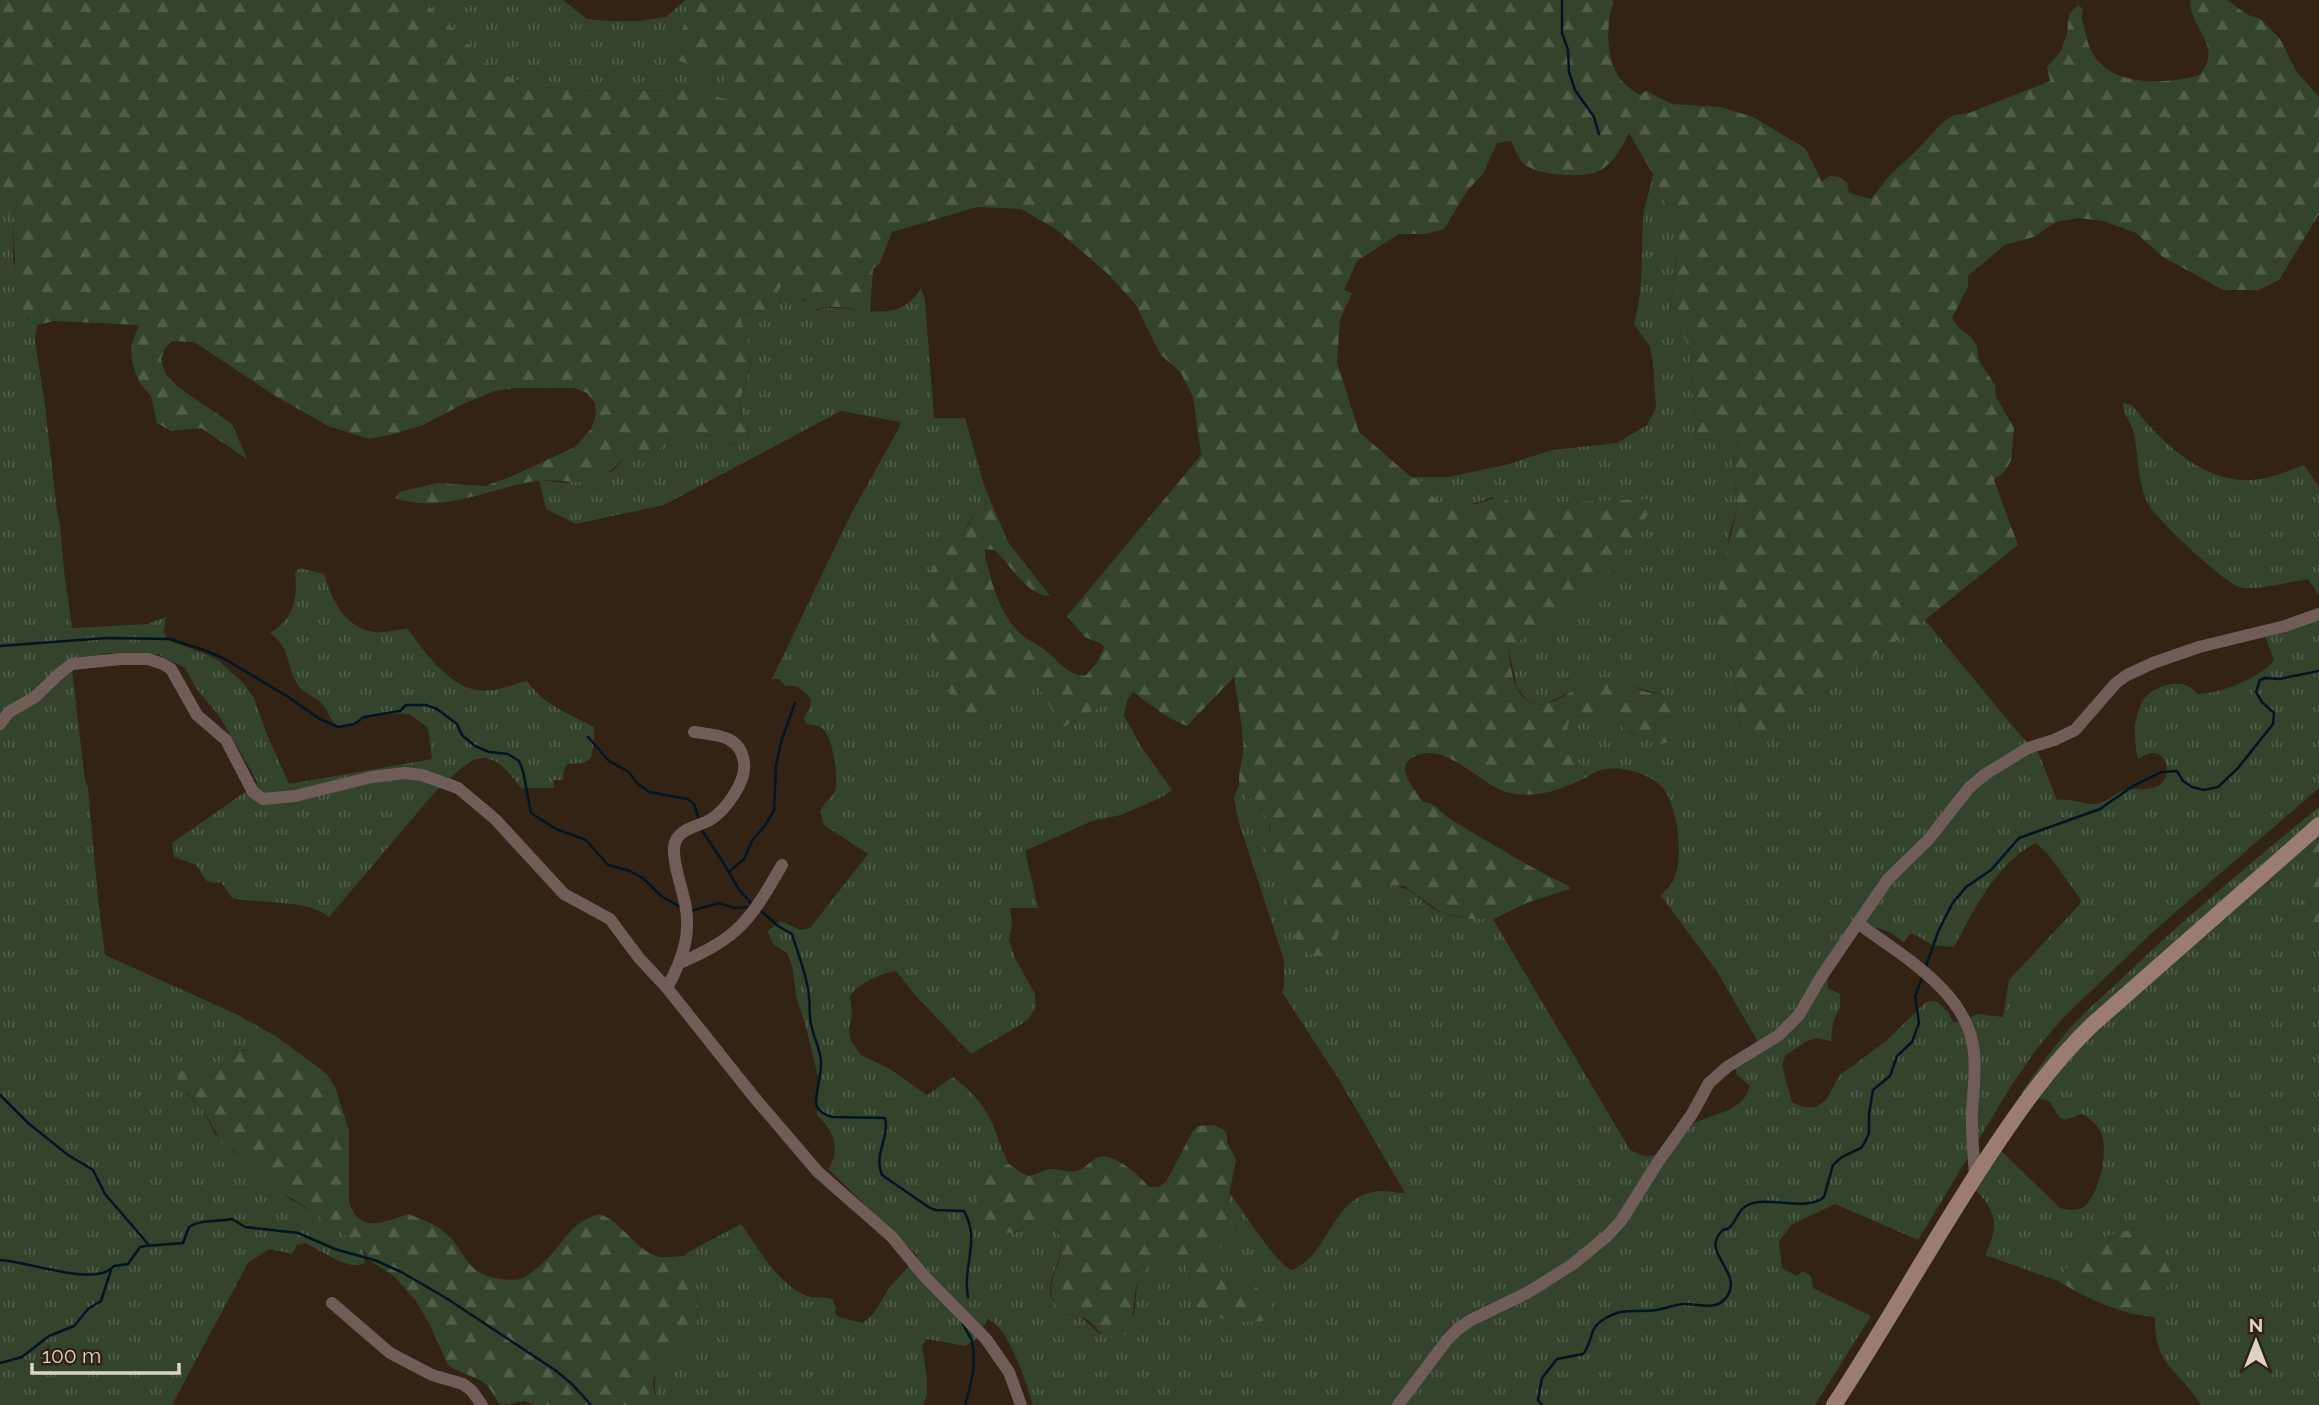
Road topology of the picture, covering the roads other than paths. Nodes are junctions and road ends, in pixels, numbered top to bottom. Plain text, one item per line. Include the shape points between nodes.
1 (2319, 614) edge
2 (0, 724) edge
3 (694, 732) dead end
4 (2319, 825) edge
5 (782, 864) dead end
6 (1858, 924) junction
7 (680, 963) junction
8 (667, 988) junction
9 (1975, 1177) junction
10 (332, 1303) dead end
11 (482, 1405) edge
12 (1021, 1405) edge
13 (1398, 1405) edge
14 (1834, 1405) edge

1 - 6 street via 2199,647 2127,675 2076,730 2028,748 1969,788 1928,840 1888,879
2 - 8 street via 72,664 156,661 171,669 197,715 226,740 257,796 295,796 405,773 458,788 495,819 564,894 610,919
3 - 7 street via 730,739 743,754 745,767 735,793 718,813 687,829 676,841 688,922
4 - 9 main road via 2070,1046
5 - 7 street via 755,910 734,933
6 - 9 street via 1940,986 1972,1037
6 - 13 street via 1790,1024 1709,1083 1607,1236 1527,1293 1458,1329
7 - 8 street
8 - 12 street via 818,1172 892,1237 986,1339 1009,1372
9 - 14 main road
10 - 11 street via 390,1353 432,1375 463,1384

